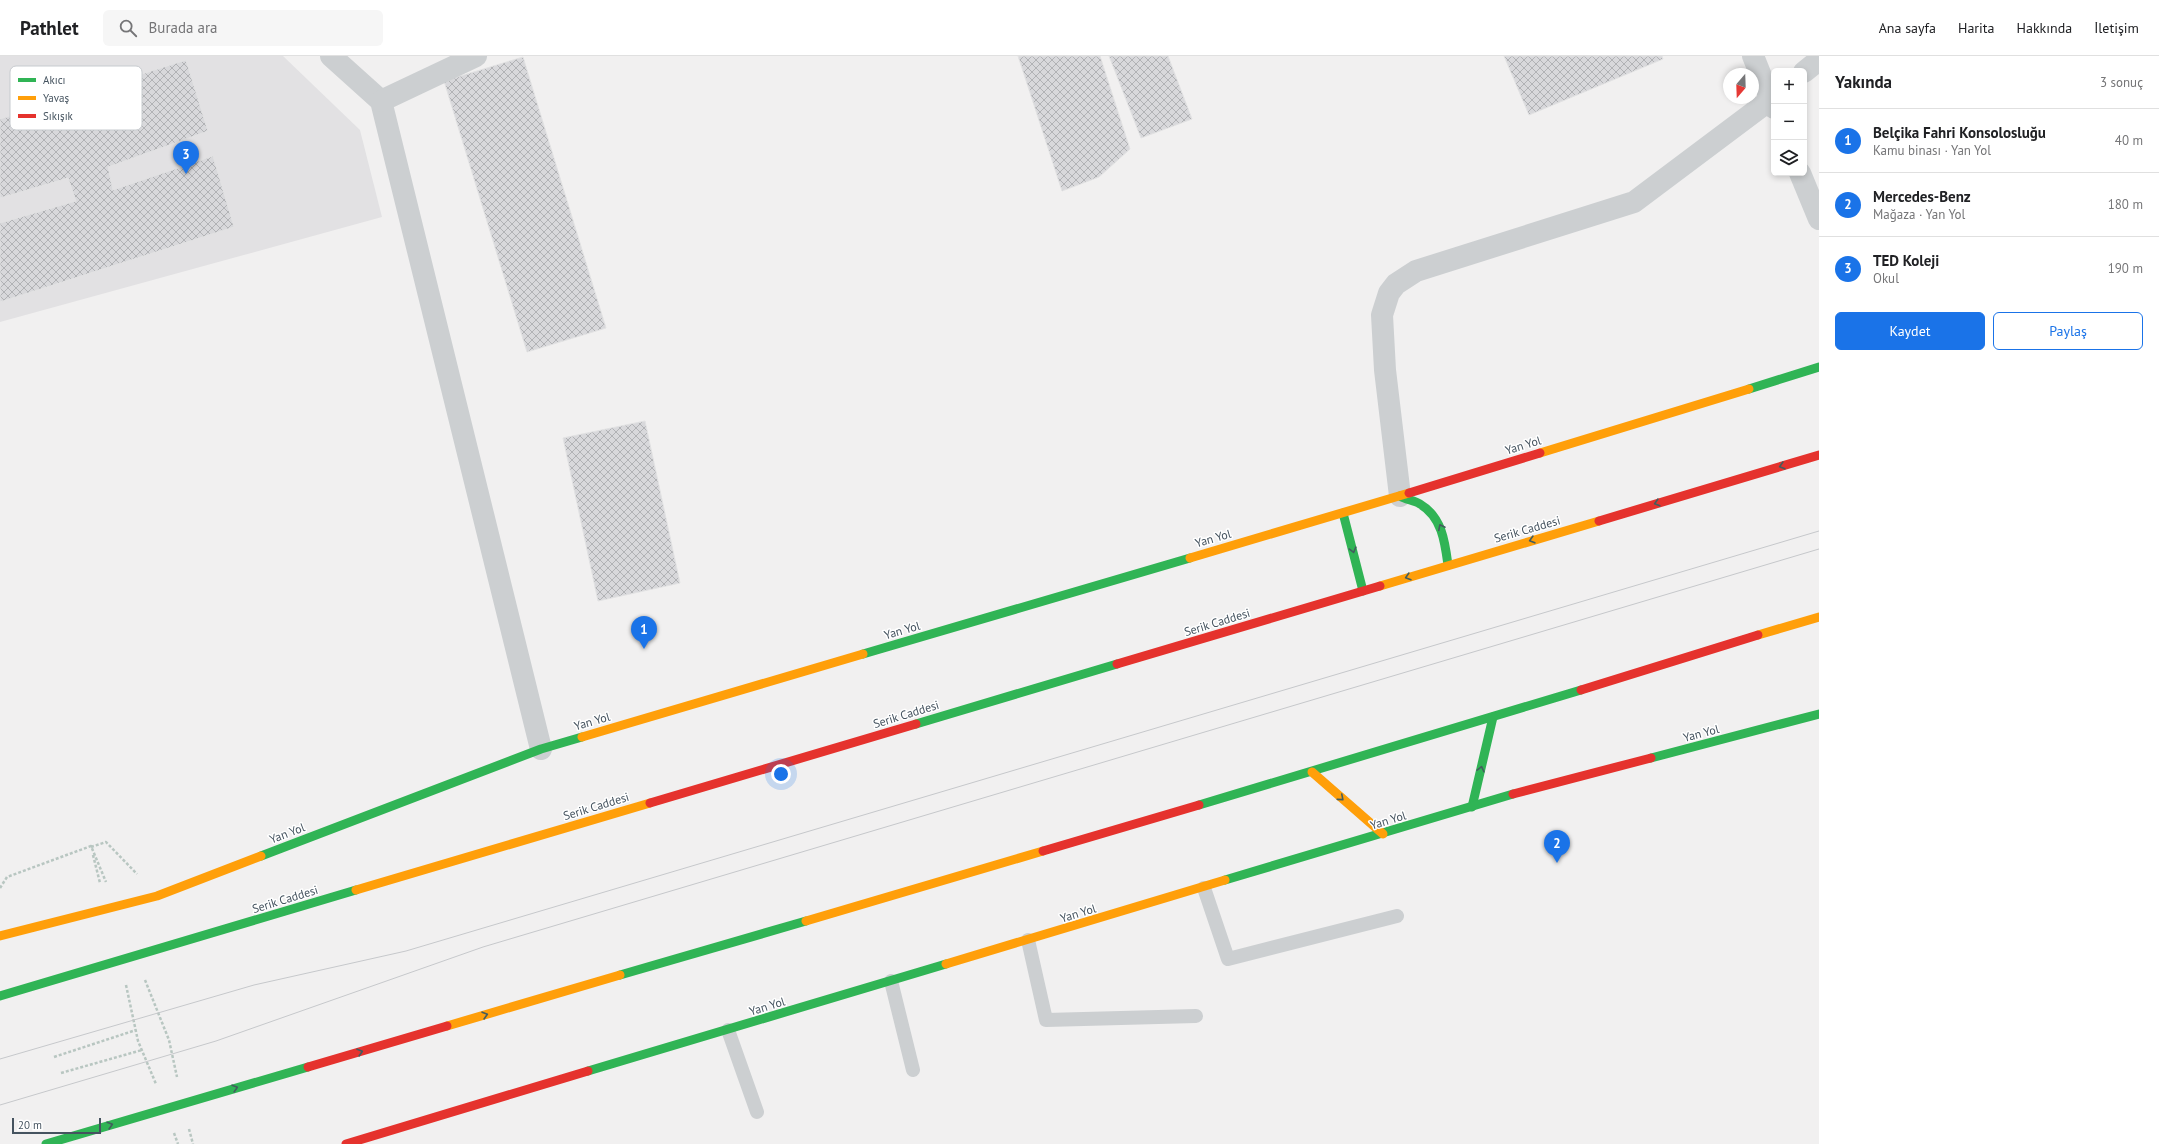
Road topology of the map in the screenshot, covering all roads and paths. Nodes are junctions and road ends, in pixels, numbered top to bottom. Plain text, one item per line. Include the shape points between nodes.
1 (331, 56) edge
2 (476, 56) edge
3 (1753, 56) edge
4 (1819, 60) edge
5 (1807, 70) edge
6 (1771, 96) edge
7 (381, 101) junction
8 (1771, 102) edge
9 (1801, 176) edge
10 (1819, 219) edge
11 (1819, 367) edge
12 (1819, 455) edge
13 (1400, 496) junction
14 (1343, 513) junction
15 (1448, 565) junction
16 (1363, 591) junction
17 (1819, 617) edge
18 (1819, 714) edge
19 (1493, 717) junction
20 (541, 749) junction
21 (1312, 772) junction
22 (1472, 807) junction
23 (1383, 834) junction
24 (91, 846) junction
25 (100, 884) dead end
26 (0, 888) edge
27 (1204, 888) junction
28 (108, 889) dead end
29 (157, 896) junction
30 (1397, 916) dead end
31 (0, 936) edge
32 (1028, 940) junction
33 (143, 976) dead end
34 (891, 981) junction
35 (126, 983) dead end
36 (0, 996) edge
37 (1196, 1016) dead end
38 (136, 1030) junction
39 (728, 1030) junction
40 (142, 1050) junction
41 (54, 1057) dead end
42 (913, 1070) dead end
43 (61, 1073) dead end
44 (179, 1085) dead end
45 (157, 1088) dead end
46 (756, 1112) dead end
47 (188, 1122) dead end
48 (173, 1130) dead end
49 (46, 1144) edge
50 (178, 1144) edge
51 (193, 1144) edge
52 (346, 1144) edge

1 - 7 street
2 - 7 street
3 - 6 street
4 - 5 street
7 - 20 street
8 - 13 street via 1634,202 1416,271 1396,284 1384,304 1382,315 1385,370
9 - 10 street
11 - 13 main road, Yan Yol
12 -> 15 main road, Serik Caddesi
13 - 14 main road, Yan Yol
15 -> 13 main road via 1444,533 1437,518 1426,508
14 -> 16 main road
14 - 20 main road, Yan Yol
15 -> 16 main road, Serik Caddesi
16 - 36 main road, Serik Caddesi
17 - 19 main road
18 - 22 main road, Yan Yol
19 - 21 main road
22 -> 19 main road
20 - 29 main road, Yan Yol
21 -> 23 main road
49 -> 21 main road
22 - 23 main road, Yan Yol
23 - 27 main road, Yan Yol
24 - 25 path
24 - 26 path via 7,877
24 - 28 path
24 - 29 path via 106,842
27 - 30 lane via 1228,959
27 - 32 main road, Yan Yol
29 - 31 main road, Yan Yol
32 - 34 main road, Yan Yol
32 - 37 lane via 1046,1020
33 - 44 path via 169,1040
34 - 39 main road, Yan Yol
34 - 42 lane
35 - 38 path
38 - 40 path
38 - 41 path
39 - 46 lane
39 - 52 main road, Yan Yol
40 - 43 path
40 - 45 path
47 - 51 path
48 - 50 path

